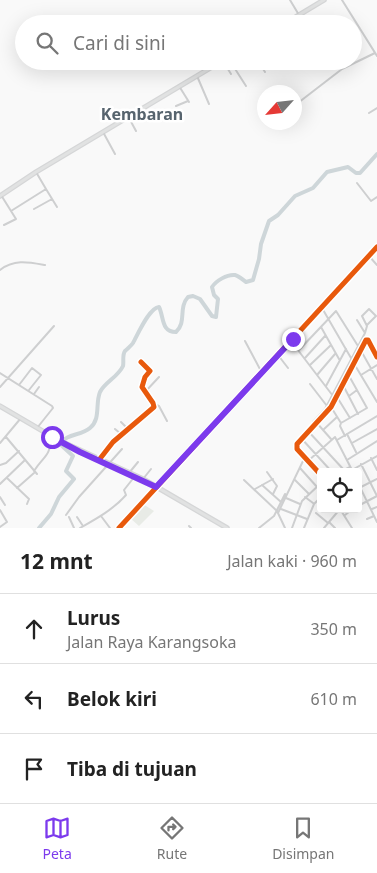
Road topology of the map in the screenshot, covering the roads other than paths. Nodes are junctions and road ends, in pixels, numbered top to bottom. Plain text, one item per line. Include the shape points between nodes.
1 (290, 0) edge
2 (324, 0) edge
3 (342, 0) edge
4 (299, 15) joint
5 (351, 15) edge
6 (362, 32) edge
7 (375, 53) junction
8 (377, 56) edge
9 (362, 59) edge
10 (207, 70) edge
11 (228, 70) edge
12 (236, 70) edge
13 (341, 70) edge
14 (204, 72) joint
15 (231, 74) dead end
16 (197, 76) junction
17 (179, 86) junction
18 (246, 86) dead end
19 (302, 100) edge
20 (209, 104) dead end
21 (176, 106) dead end
22 (377, 108) edge
23 (142, 109) junction
24 (369, 112) dead end
25 (128, 117) junction
26 (151, 121) dead end
27 (136, 131) dead end
28 (102, 132) junction
29 (115, 154) dead end
30 (36, 172) junction
31 (357, 183) dead end
32 (46, 189) junction
33 (1, 196) edge
34 (377, 197) edge
35 (52, 199) junction
36 (57, 206) dead end
37 (34, 209) dead end
38 (11, 210) junction
39 (4, 225) dead end
40 (377, 247) edge
41 (369, 256) junction
42 (377, 264) edge
43 (44, 265) dead end
44 (0, 270) edge
45 (322, 308) junction
46 (328, 318) junction
47 (358, 320) dead end
48 (366, 325) junction
49 (54, 326) dead end
50 (320, 326) junction
51 (365, 333) junction
52 (326, 335) junction
53 (245, 341) dead end
54 (291, 341) junction
55 (331, 345) junction
56 (346, 348) junction
57 (359, 348) junction
58 (299, 350) junction
59 (336, 353) junction
60 (278, 355) junction
61 (377, 357) edge
62 (305, 358) junction
63 (352, 358) junction
64 (340, 359) junction
65 (141, 362) dead end
66 (354, 362) junction
67 (377, 365) edge
68 (310, 366) junction
69 (288, 368) dead end
70 (371, 369) junction
71 (0, 373) edge
72 (262, 373) junction
73 (347, 374) junction
74 (317, 375) junction
75 (361, 375) junction
76 (159, 377) dead end
77 (8, 378) junction
78 (377, 379) edge
79 (310, 384) dead end
80 (19, 385) junction
81 (343, 385) junction
82 (326, 386) junction
83 (0, 387) edge
84 (39, 387) dead end
85 (357, 390) junction
86 (28, 391) junction
87 (145, 392) junction
88 (34, 394) junction
89 (333, 396) junction
90 (348, 396) junction
91 (337, 397) junction
92 (377, 402) edge
93 (154, 404) junction
94 (0, 406) edge
95 (327, 406) junction
96 (331, 407) junction
97 (358, 414) junction
98 (377, 416) edge
99 (337, 417) junction
100 (21, 418) junction
101 (350, 418) junction
102 (167, 421) dead end
103 (121, 422) dead end
104 (314, 422) junction
105 (341, 423) junction
106 (37, 428) junction
107 (115, 429) dead end
108 (128, 429) junction
109 (377, 429) edge
110 (322, 430) junction
111 (308, 431) junction
112 (121, 434) junction
113 (346, 435) junction
114 (52, 437) junction
115 (6, 438) junction
116 (302, 438) junction
117 (331, 440) junction
118 (337, 440) junction
119 (377, 441) edge
120 (0, 443) edge
121 (352, 443) junction
122 (324, 447) junction
123 (122, 449) dead end
124 (19, 452) junction
125 (357, 453) junction
126 (316, 454) junction
127 (377, 456) edge
128 (371, 458) junction
129 (25, 460) junction
130 (99, 460) junction
131 (347, 460) junction
132 (307, 461) junction
133 (138, 462) dead end
134 (108, 464) junction
135 (361, 464) junction
136 (0, 465) edge
137 (350, 467) edge
138 (300, 468) junction
139 (328, 468) edge
140 (342, 468) edge
141 (356, 468) edge
142 (151, 469) dead end
143 (377, 470) edge
144 (317, 471) edge
145 (35, 472) junction
146 (267, 472) dead end
147 (129, 473) junction
148 (135, 476) junction
149 (0, 478) edge
150 (7, 478) junction
151 (273, 479) junction
152 (377, 479) edge
153 (143, 480) junction
154 (244, 480) dead end
155 (295, 480) junction
156 (3, 481) junction
157 (371, 482) junction
158 (0, 484) edge
159 (262, 485) junction
160 (362, 486) edge
161 (156, 487) junction
162 (317, 487) joint
163 (18, 488) junction
164 (254, 490) junction
165 (362, 491) edge
166 (273, 494) junction
167 (309, 494) junction
168 (377, 496) edge
169 (0, 497) edge
170 (285, 497) junction
171 (305, 497) junction
172 (317, 501) edge
173 (281, 502) junction
174 (368, 502) junction
175 (5, 504) dead end
176 (28, 504) dead end
177 (300, 504) junction
178 (314, 504) junction
179 (362, 504) edge
180 (377, 507) edge
181 (281, 509) junction
182 (372, 509) junction
183 (0, 510) edge
184 (277, 512) junction
185 (316, 513) dead end
186 (337, 513) edge
187 (347, 513) edge
188 (66, 514) dead end
189 (296, 515) junction
190 (344, 515) joint
191 (100, 516) junction
192 (374, 516) junction
193 (69, 517) dead end
194 (77, 517) dead end
195 (307, 519) junction
196 (367, 520) dead end
197 (329, 522) junction
198 (377, 522) edge
199 (0, 527) edge
200 (84, 527) edge
201 (74, 528) edge
202 (110, 528) edge
203 (119, 528) edge
204 (227, 528) edge
205 (259, 528) edge
206 (286, 528) edge
207 (292, 528) edge
208 (304, 528) edge
209 (324, 528) edge
210 (334, 528) edge
211 (352, 528) edge

1 - 4 street
2 - 4 main road
3 - 5 street
6 - 7 street
7 - 8 street
7 - 9 street
10 - 14 main road
11 - 15 street
12 - 18 street
13 - 19 street
14 - 16 main road
16 - 17 main road
16 - 20 street
17 - 21 street via 188,102
17 - 23 main road
22 - 24 street
23 - 25 main road
23 - 26 street
25 - 27 street
25 - 28 main road
28 - 29 street
28 - 30 main road
30 - 32 street
30 - 33 main road
31 - 34 street via 371,201
32 - 35 street
32 - 38 street
33 - 38 street
35 - 36 street
35 - 37 street
38 - 39 street via 16,219
40 - 41 street
41 - 42 street
41 - 45 street
43 - 44 street via 21,262
45 - 46 street
45 - 54 street
46 - 50 street
46 - 56 street
46 - 57 street via 337,311
47 - 51 street
48 - 48 street via 376,316 369,309 362,316
48 - 51 street
49 - 77 street
50 - 52 street
50 - 58 street
51 - 57 street
52 - 55 street
52 - 62 street
53 - 72 street
54 - 58 street
54 - 60 street
55 - 59 street
55 - 68 street
56 - 63 street
56 - 64 street
57 - 61 street via 368,340
57 - 63 street
57 - 66 street
57 - 70 street
58 - 62 street
59 - 64 street
59 - 74 street
60 - 69 street
60 - 72 street
62 - 68 street
63 - 66 street
63 - 89 street
64 - 82 street
65 - 87 street via 150,371 142,384
66 - 73 street
66 - 75 street
67 - 70 street
68 - 74 street
70 - 75 street
70 - 78 street
71 - 77 street
72 - 161 street
73 - 81 street
73 - 85 street
74 - 82 street
75 - 92 street
76 - 87 street
77 - 80 street
77 - 83 street
79 - 95 street
80 - 86 street
80 - 86 street via 32,368 41,375
81 - 90 street
81 - 91 street
82 - 89 street
84 - 88 street
85 - 90 street
85 - 97 street via 367,407
86 - 88 street
87 - 93 street
88 - 106 street via 53,407
89 - 91 street
89 - 95 street
90 - 97 street
91 - 96 street
91 - 101 street
93 - 102 street via 159,406
93 - 108 street
94 - 100 main road
95 - 104 street
96 - 99 street
96 - 104 street
97 - 101 street
98 - 113 street
99 - 105 street
99 - 110 street
100 - 106 main road
100 - 115 street
101 - 105 street
103 - 108 street
104 - 110 street
104 - 111 street
105 - 113 street
106 - 114 main road
107 - 112 street
108 - 112 street
109 - 121 street
110 - 117 street
111 - 116 street
111 - 122 street
112 - 130 street
113 - 118 street
113 - 121 street
114 - 130 main road
114 - 145 street via 48,454
115 - 120 street
115 - 124 street
116 - 126 street
116 - 132 street via 296,447
117 - 118 street via 335,437
117 - 122 street
118 - 131 street
119 - 125 street
121 - 125 street
122 - 126 street
122 - 140 street
123 - 134 street
124 - 129 street
124 - 136 street
125 - 131 street
126 - 132 street
126 - 139 street
127 - 128 street
128 - 135 street
128 - 143 street
129 - 145 street
129 - 150 street
130 - 134 main road
131 - 137 street
132 - 138 street via 303,461
132 - 144 street
133 - 147 street
134 - 147 main road
134 - 188 street
135 - 141 street
135 - 157 street
138 - 155 street
138 - 162 street
142 - 153 street
145 - 163 street
146 - 151 street
147 - 148 main road
148 - 153 main road
148 - 191 street via 124,490 125,496
149 - 156 street
150 - 156 street
150 - 163 street
151 - 159 street
151 - 166 street via 277,488
152 - 157 street
153 - 161 main road
154 - 164 street
155 - 167 street
155 - 170 street
156 - 158 street
157 - 160 street
157 - 168 street
159 - 164 street
159 - 166 street
161 - 203 street
161 - 204 main road
162 - 167 street
163 - 176 street via 29,499
164 - 184 street
165 - 174 street
166 - 173 street
167 - 171 street
168 - 174 street
169 - 175 street
170 - 173 street
170 - 177 street
170 - 181 street
171 - 177 street
171 - 178 street
172 - 178 street
173 - 184 street
174 - 179 street
174 - 182 street
177 - 189 street
178 - 195 street
180 - 182 street
181 - 184 street
181 - 189 street
182 - 192 street
183 - 199 street via 7,522
184 - 205 street
184 - 206 street
185 - 197 street
186 - 197 street
187 - 190 street
189 - 195 street
189 - 207 street
190 - 211 street
191 - 200 street
191 - 202 street
192 - 196 street
192 - 198 street
193 - 201 street
194 - 200 street
195 - 208 street
197 - 209 street
197 - 210 street

